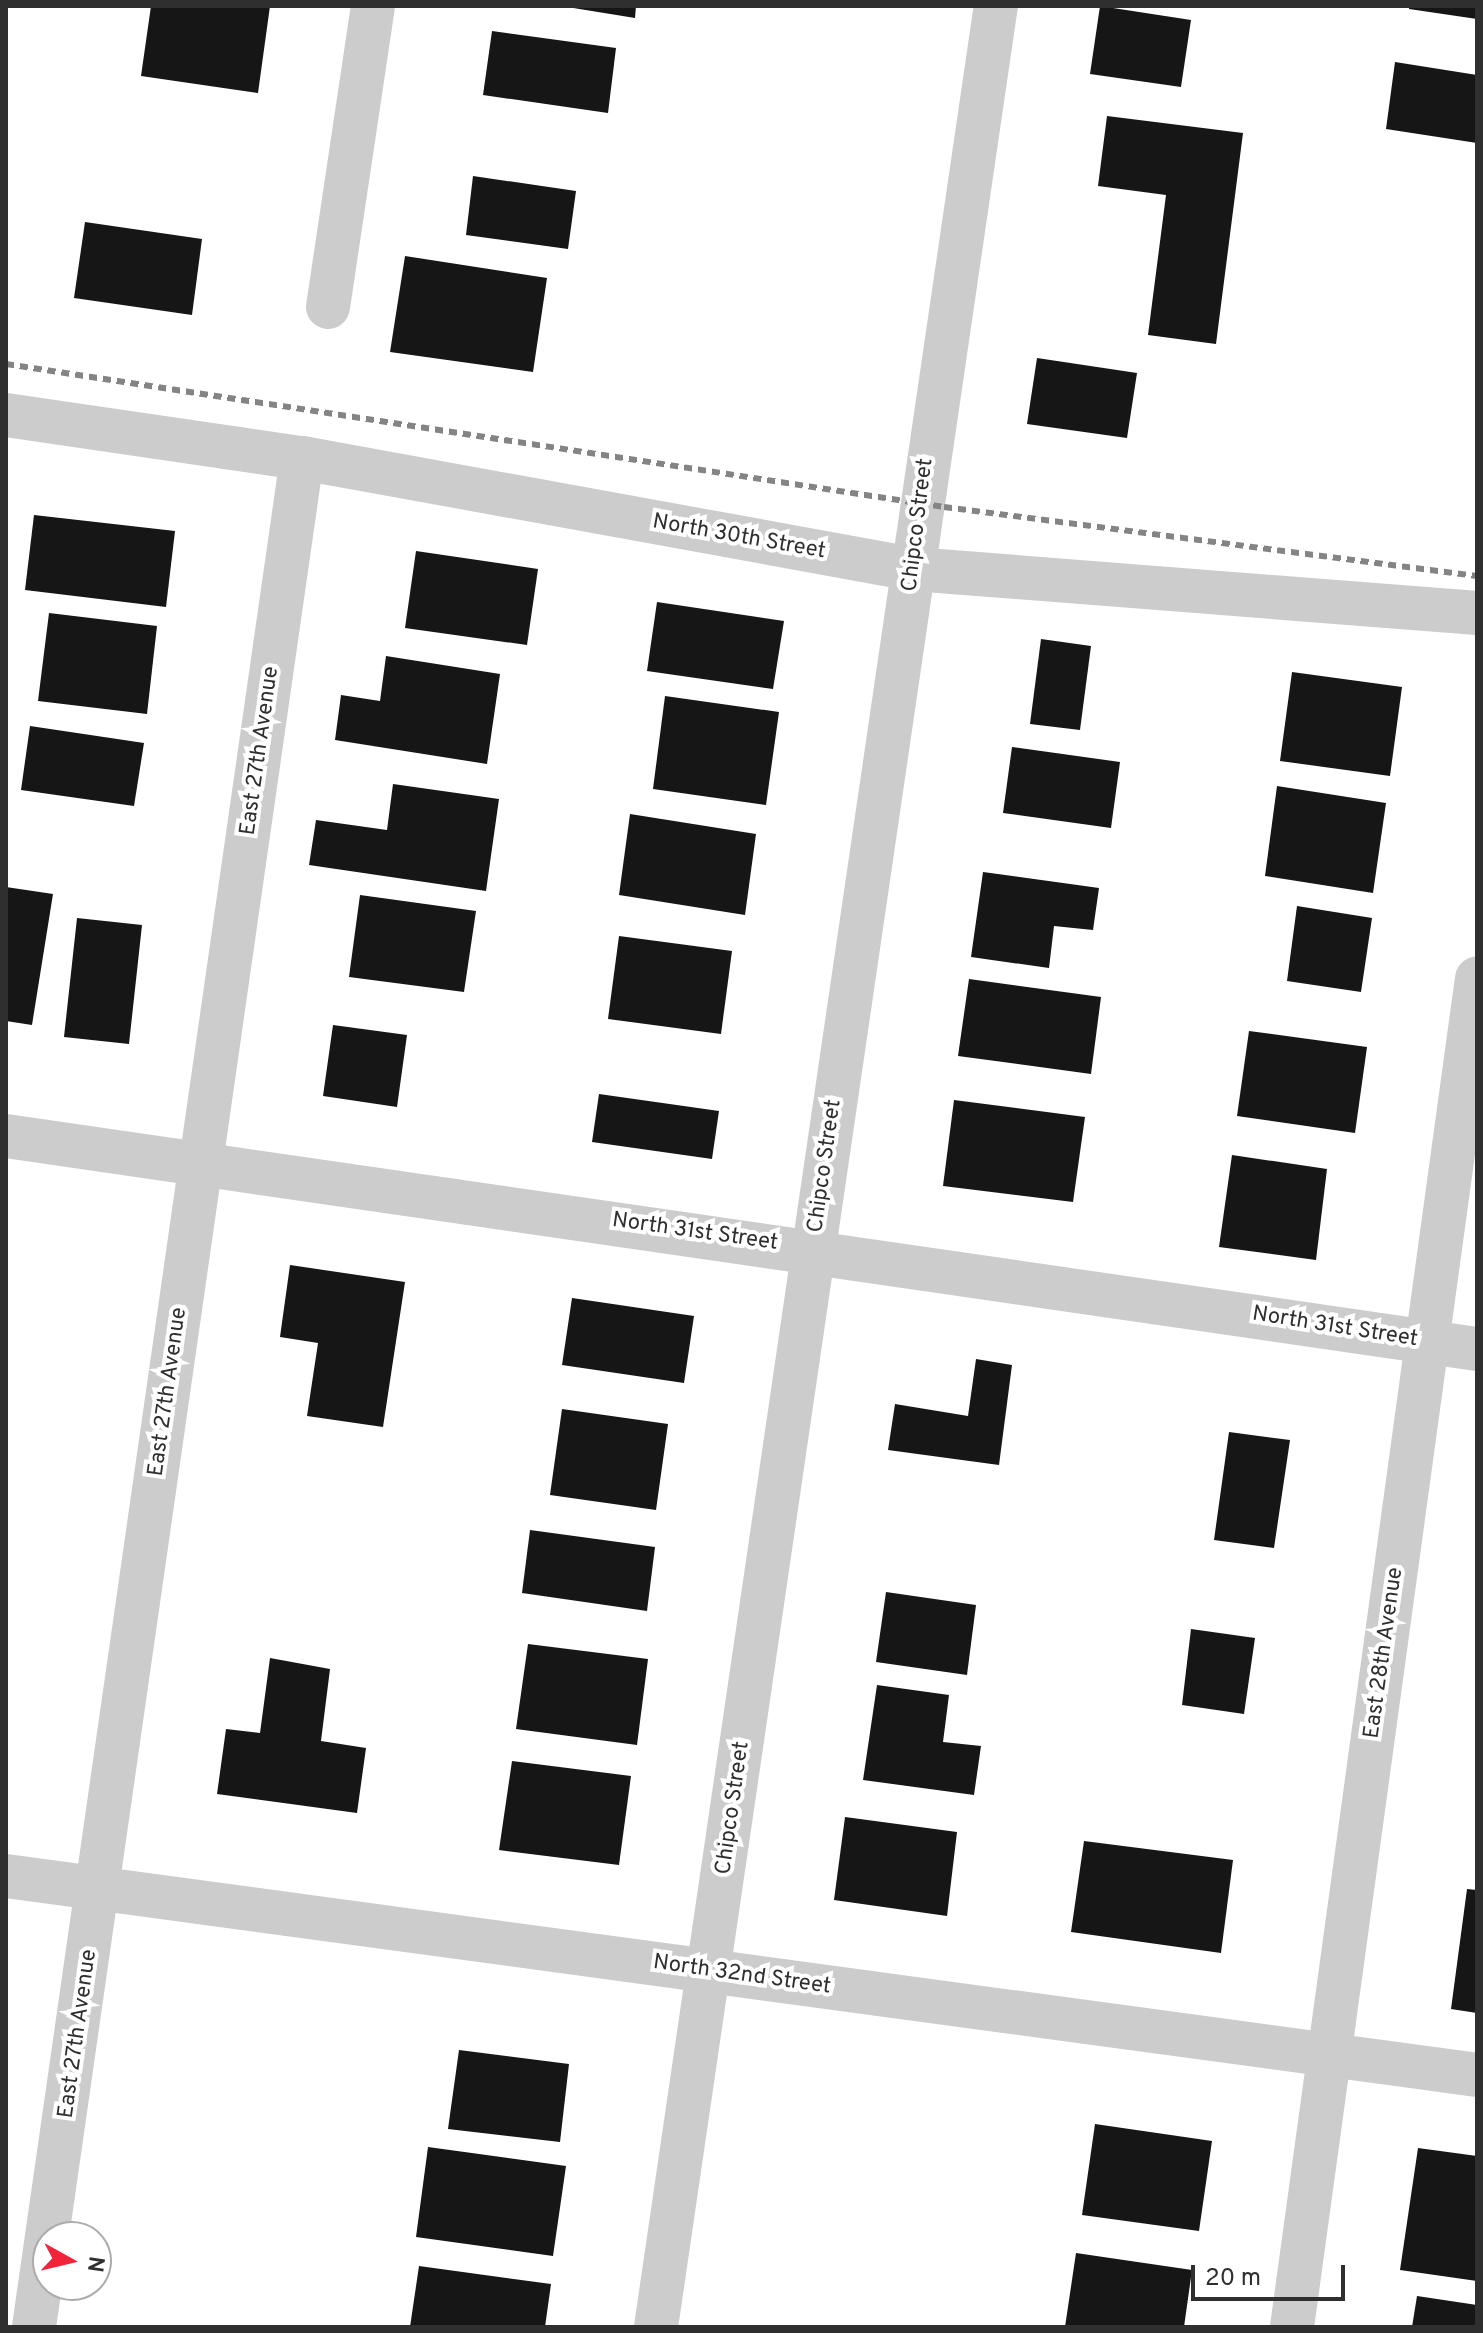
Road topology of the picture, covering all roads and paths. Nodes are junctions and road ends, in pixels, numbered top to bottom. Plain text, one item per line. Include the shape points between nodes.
1 (373, 6) edge
2 (996, 6) edge
3 (328, 307) dead end
4 (6, 415) edge
5 (302, 458) junction
6 (913, 569) junction
7 (1477, 613) edge
8 (1477, 979) edge
9 (6, 1136) edge
10 (200, 1164) junction
11 (813, 1248) junction
12 (1427, 1341) junction
13 (1477, 1349) edge
14 (6, 1876) edge
15 (99, 1890) junction
16 (709, 1970) junction
17 (1328, 2056) junction
18 (1477, 2075) edge
19 (34, 2327) edge
20 (656, 2327) edge
21 (1292, 2327) edge

1 - 3 street
2 - 6 street, Chipco Street
4 - 5 street, North 30th Street
5 - 6 street, North 30th Street
5 - 10 street, East 27th Avenue
6 - 7 street, North 30th Street
6 - 11 street, Chipco Street
8 - 12 street, East 28th Avenue
9 - 10 street, North 31st Street
10 - 11 street, North 31st Street
10 - 15 street, East 27th Avenue
11 - 12 street, North 31st Street
11 - 16 street, Chipco Street
12 - 13 street, North 31st Street
12 - 17 street, East 28th Avenue
14 - 15 street, North 32nd Street
15 - 16 street, North 32nd Street
15 - 19 street, East 27th Avenue
16 - 17 street, North 32nd Street
16 - 20 street, Chipco Street
17 - 18 street, North 32nd Street
17 - 21 street, East 28th Avenue

